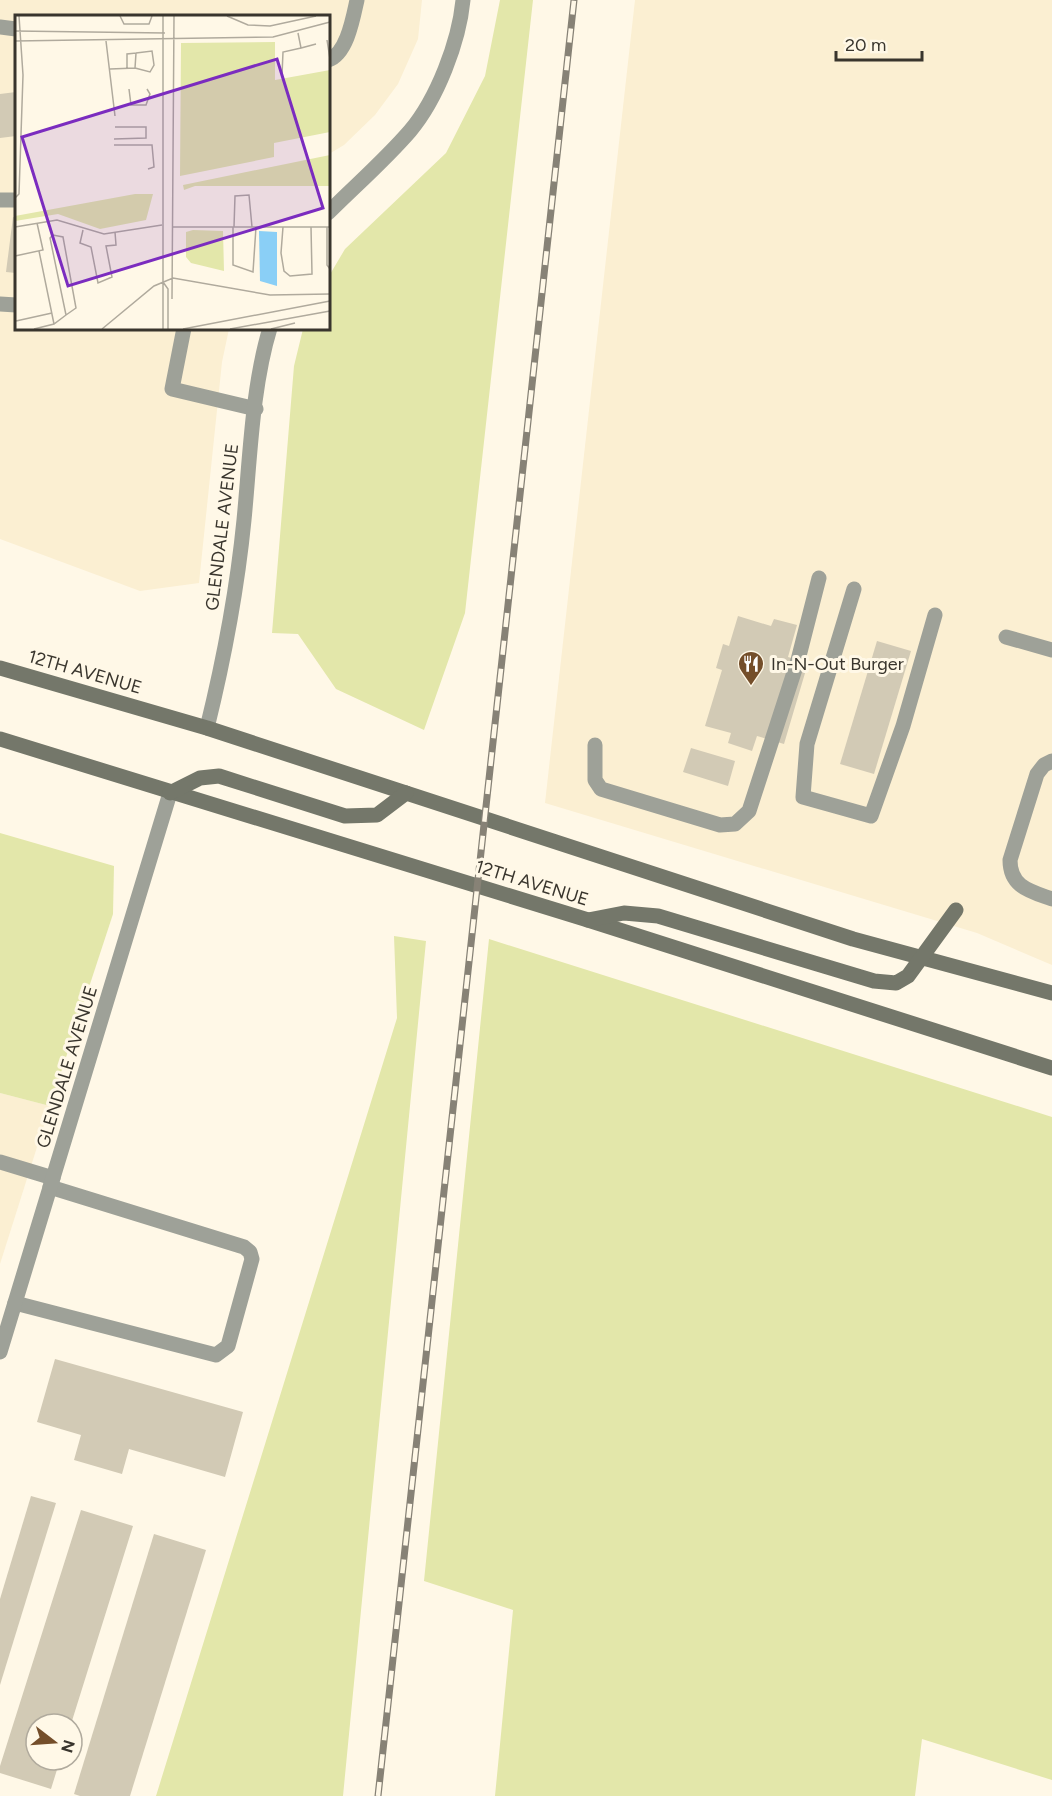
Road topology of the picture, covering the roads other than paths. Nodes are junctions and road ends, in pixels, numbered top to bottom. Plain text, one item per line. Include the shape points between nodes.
1 (357, 0) edge
2 (463, 0) edge
3 (0, 27) edge
4 (15, 29) edge
5 (330, 59) edge
6 (330, 210) edge
7 (0, 304) edge
8 (15, 305) edge
9 (184, 330) edge
10 (270, 330) edge
11 (256, 409) junction
12 (819, 578) dead end
13 (854, 589) dead end
14 (935, 615) dead end
15 (1006, 637) dead end
16 (1052, 650) edge
17 (0, 668) edge
18 (207, 728) junction
19 (0, 739) edge
20 (595, 745) dead end
21 (1052, 760) edge
22 (171, 793) junction
23 (406, 793) junction
24 (1052, 899) edge
25 (956, 910) dead end
26 (588, 920) junction
27 (922, 958) junction
28 (1052, 993) edge
29 (1052, 1068) edge
30 (0, 1162) edge
31 (52, 1183) junction
32 (15, 1303) junction
33 (4, 1325) edge
34 (0, 1352) edge

1 - 5 street via 342,49
2 - 6 street via 449,58 411,130
3 - 4 street
7 - 8 street
9 - 11 street via 172,389
10 - 11 street, GLENDALE AVENUE
11 - 18 street, GLENDALE AVENUE via 237,584
12 - 20 street via 759,780 743,818 735,824 720,825 601,789 595,780
13 - 14 street via 807,744 804,797 871,816 903,726
15 - 16 street
17 - 18 main road, 12TH AVENUE
18 - 23 main road, 12TH AVENUE
19 - 22 main road, 12TH AVENUE
21 - 24 street via 1037,774 1010,860 1014,881
22 - 23 main road via 200,778 219,776 345,816 377,815
22 - 26 main road, 12TH AVENUE
22 - 31 street, GLENDALE AVENUE
23 - 27 main road, 12TH AVENUE
25 - 27 main road
26 - 27 main road via 624,913 658,916 874,981 896,983 909,976
26 - 29 main road, 12TH AVENUE
27 - 28 main road, 12TH AVENUE
30 - 31 street
31 - 32 street, GLENDALE AVENUE
31 - 32 street via 250,1252 252,1259 228,1347 216,1355
32 - 33 street, GLENDALE AVENUE
33 - 34 street, GLENDALE AVENUE

